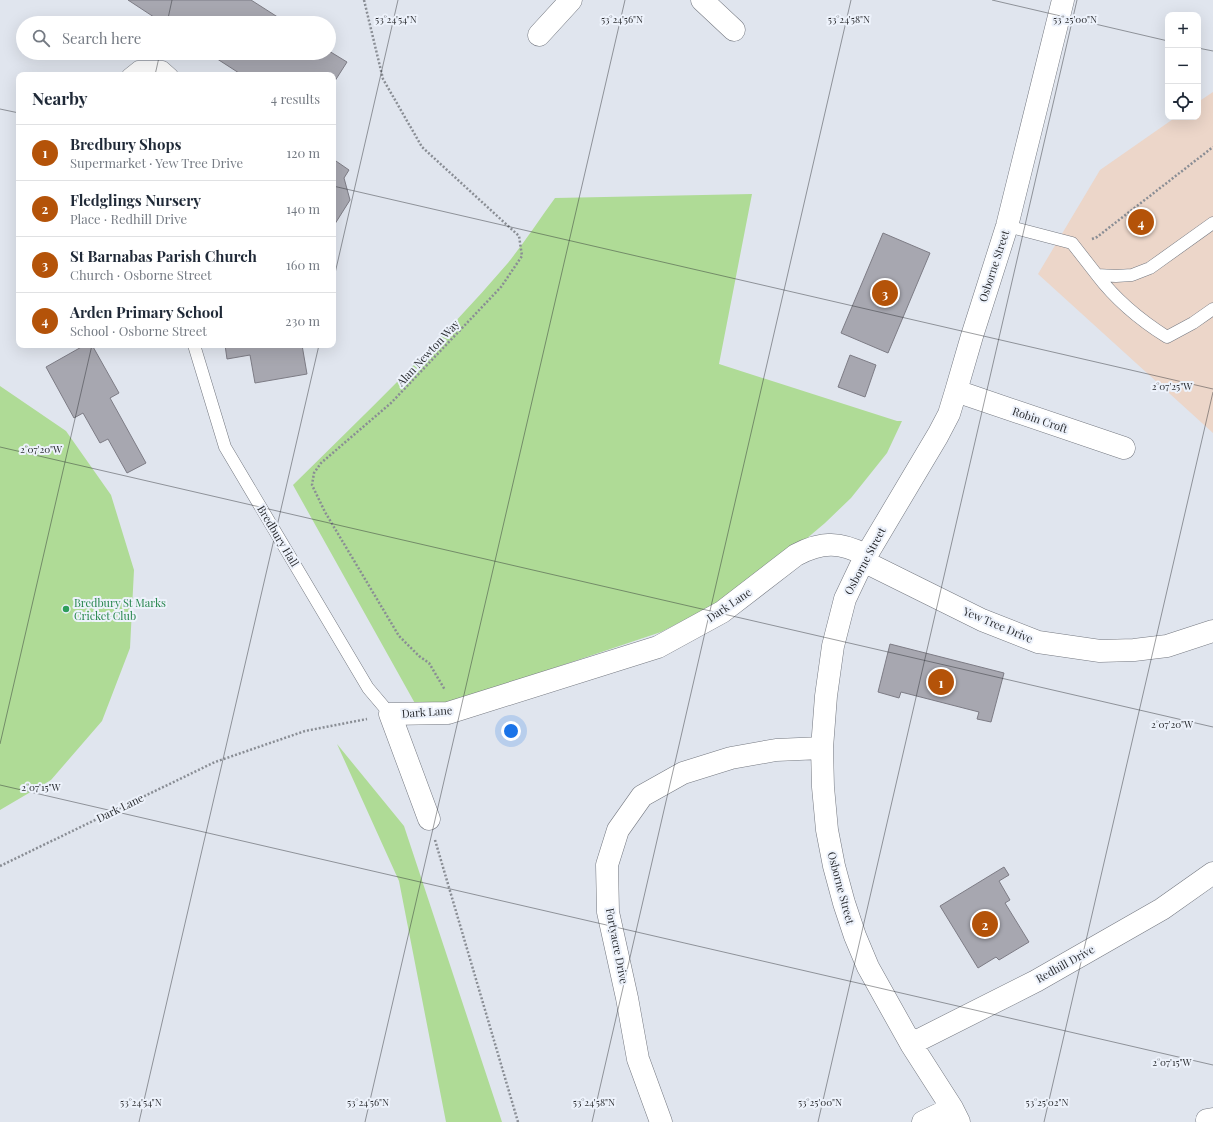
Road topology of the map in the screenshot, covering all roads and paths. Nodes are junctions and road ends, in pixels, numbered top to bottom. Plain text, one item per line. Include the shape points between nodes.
1 (364, 0) edge
2 (571, 0) edge
3 (702, 0) edge
4 (1063, 0) edge
5 (734, 30) dead end
6 (538, 34) dead end
7 (132, 72) edge
8 (169, 72) edge
9 (1213, 147) edge
10 (1213, 223) edge
11 (1007, 226) junction
12 (1072, 243) junction
13 (1097, 275) junction
14 (1213, 309) edge
15 (195, 348) edge
16 (956, 391) junction
17 (1124, 448) dead end
18 (864, 558) junction
19 (1213, 631) edge
20 (448, 713) junction
21 (390, 714) junction
22 (822, 748) junction
23 (429, 819) joint
24 (0, 866) edge
25 (1213, 873) edge
26 (910, 1044) junction
27 (956, 1115) edge
28 (518, 1122) edge
29 (660, 1122) edge
30 (924, 1122) edge

1 - 20 path, Alan Newton Way via 383,79 422,147 519,236 522,256 501,287 391,403 321,463 314,473 312,485 325,512 399,636 429,663 437,674 446,690
2 - 6 street
3 - 5 street
4 - 11 street, Osborne Street
7 - 8 lane via 138,67 163,67
9 - 12 path via 1098,237
10 - 13 lane via 1150,268 1132,275
11 - 12 lane
11 - 16 street, Osborne Street
12 - 13 lane
13 - 14 lane via 1107,288 1144,322 1166,337
15 - 21 lane, Bredbury Hall via 225,447 368,688
16 - 17 street, Robin Croft
16 - 18 street, Osborne Street via 949,414 938,435
18 - 19 street, Yew Tree Drive via 982,620 1038,642 1100,650 1134,650 1167,646
18 - 20 street, Dark Lane via 853,549 836,545 827,544 810,548 796,555 722,612 658,647
18 - 22 street, Osborne Street via 844,599 833,646
20 - 21 street, Dark Lane
21 - 23 street
21 - 24 path, Dark Lane via 305,731 215,762
22 - 26 street, Osborne Street via 827,830 844,903 868,967
22 - 29 street, Fortyacre Drive via 776,750 739,756 683,773 642,796 618,830 607,866 608,912 638,1059
23 - 28 path
25 - 26 street, Redhill Drive via 1162,909 1036,981
26 - 27 street, Osborne Street
27 - 30 street

